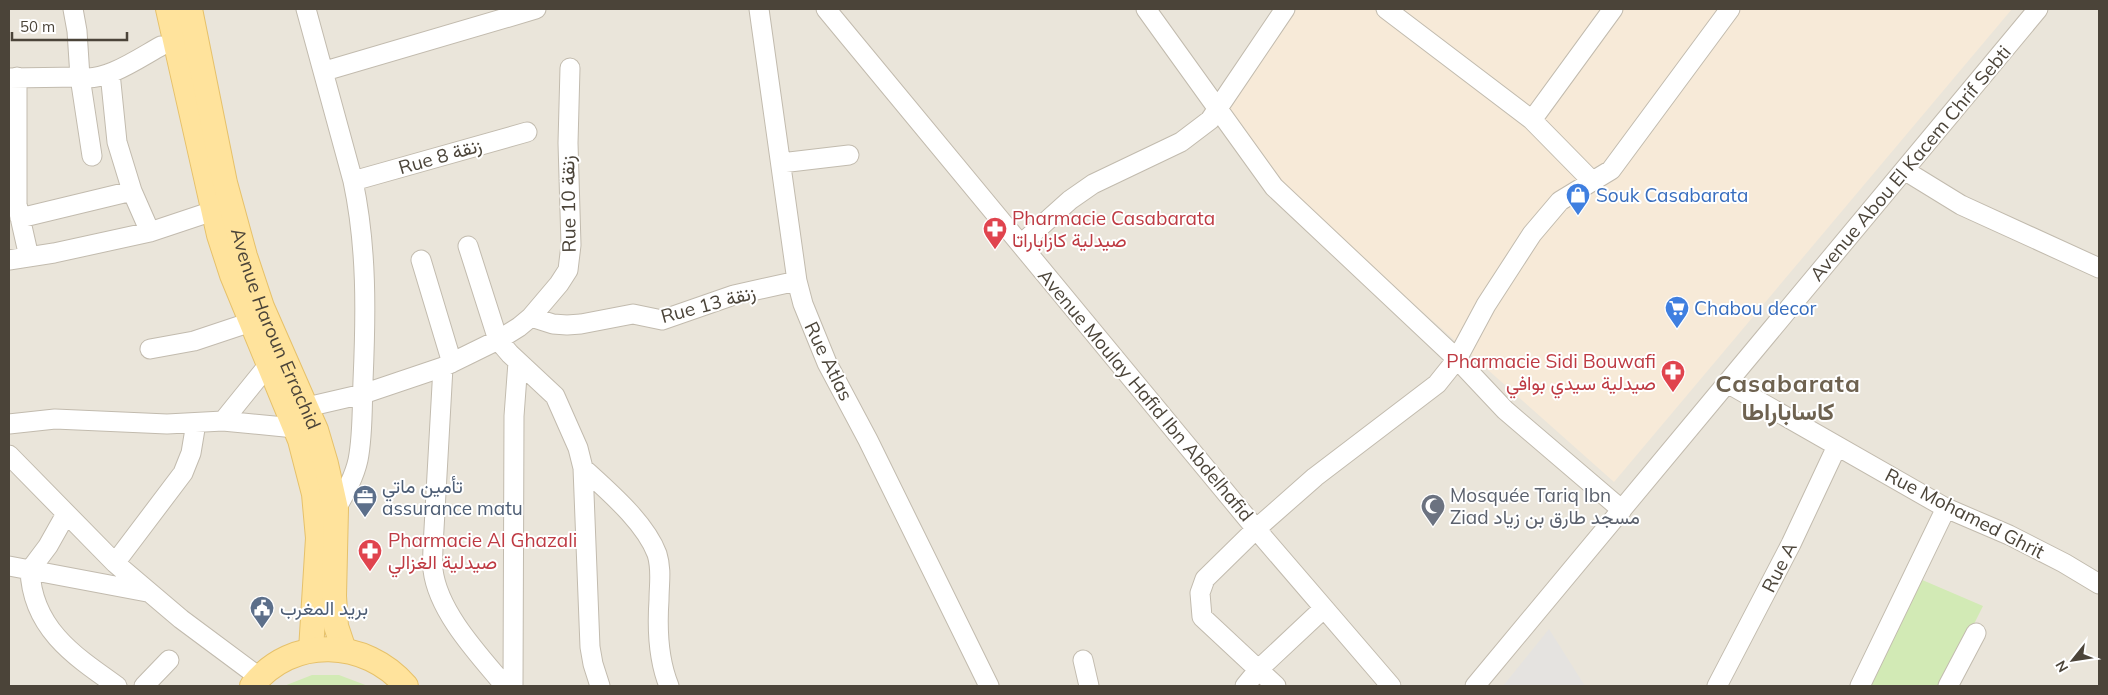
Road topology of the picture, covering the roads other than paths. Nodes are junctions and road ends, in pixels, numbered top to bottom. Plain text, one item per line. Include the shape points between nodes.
1 (73, 9) edge
2 (168, 9) edge
3 (190, 9) edge
4 (306, 9) edge
5 (536, 9) edge
6 (759, 9) edge
7 (826, 9) edge
8 (1146, 9) edge
9 (1285, 9) edge
10 (1386, 9) edge
11 (1614, 9) edge
12 (1730, 9) edge
13 (2038, 9) edge
14 (160, 46) dead end
15 (570, 68) dead end
16 (325, 71) junction
17 (110, 73) junction
18 (80, 77) junction
19 (13, 78) edge
20 (1218, 109) junction
21 (1532, 120) junction
22 (527, 132) dead end
23 (849, 155) dead end
24 (92, 156) dead end
25 (781, 162) junction
26 (1904, 170) junction
27 (353, 180) junction
28 (1592, 181) junction
29 (132, 191) junction
30 (213, 211) junction
31 (20, 218) junction
32 (150, 232) junction
33 (1021, 244) junction
34 (468, 246) dead end
35 (29, 258) junction
36 (9, 260) edge
37 (421, 260) dead end
38 (2099, 268) edge
39 (797, 281) junction
40 (531, 317) junction
41 (251, 322) junction
42 (498, 340) junction
43 (150, 350) dead end
44 (1457, 359) junction
45 (518, 362) junction
46 (269, 364) junction
47 (448, 365) junction
48 (1727, 383) junction
49 (363, 394) junction
50 (306, 407) junction
51 (223, 421) junction
52 (196, 423) junction
53 (9, 424) edge
54 (295, 428) junction
55 (1837, 446) junction
56 (9, 455) edge
57 (583, 468) junction
58 (1946, 508) junction
59 (336, 509) junction
60 (1622, 510) junction
61 (66, 514) junction
62 (1256, 529) junction
63 (115, 563) junction
64 (9, 566) edge
65 (30, 570) junction
66 (2099, 584) edge
67 (148, 592) junction
68 (1323, 609) junction
69 (1976, 633) dead end
70 (311, 650) junction
71 (344, 650) junction
72 (169, 660) dead end
73 (1082, 660) dead end
74 (1259, 669) junction
75 (256, 682) edge
76 (107, 684) edge
77 (144, 686) edge
78 (406, 686) edge
79 (505, 686) edge
80 (512, 686) edge
81 (600, 686) edge
82 (669, 686) edge
83 (989, 686) edge
84 (1088, 686) edge
85 (1245, 686) edge
86 (1276, 686) edge
87 (1391, 686) edge
88 (1475, 686) edge
89 (1717, 686) edge
90 (1860, 686) edge
91 (1948, 686) edge

1 - 18 street
2 - 30 main road, Avenue Haroun Errachid
3 - 50 main road, Avenue Haroun Errachid via 237,231 262,307
4 - 16 street
5 - 16 street
6 - 25 street, Rue Atlas
7 - 33 street, Avenue Moulay Hafid Ibn Abdelhafid
8 - 20 street
9 - 20 street
10 - 21 street
11 - 21 street
12 - 28 street via 1611,170
13 - 26 street, Avenue Abou El Kacem Chrif Sebti
14 - 17 street
15 - 40 street, Rue 10 زنقة via 569,263 563,279
16 - 27 street
17 - 18 street via 93,79
17 - 29 street via 117,142
18 - 19 street
18 - 24 street
19 - 31 street
20 - 33 street via 1210,120 1181,142 1078,194
20 - 44 street via 1274,187
21 - 28 street
22 - 27 street, Rue 8 زنقة
23 - 25 street
25 - 39 street, Rue Atlas
26 - 38 street via 1962,205
26 - 48 street, Avenue Abou El Kacem Chrif Sebti
27 - 49 street via 366,275
28 - 44 street via 1560,201 1532,234 1486,305
29 - 31 street
29 - 32 street
30 - 32 street
30 - 41 main road, Avenue Haroun Errachid
31 - 35 street
32 - 35 street
33 - 62 street, Avenue Moulay Hafid Ibn Abdelhafid
34 - 42 street
35 - 36 street
37 - 47 street
39 - 40 street, Rue 13 زنقة via 734,295 662,320 629,314 581,324 553,324
39 - 83 street, Rue Atlas via 827,363
40 - 42 street, Rue 10 زنقة
41 - 43 street via 194,341
41 - 46 main road, Avenue Haroun Errachid
42 - 45 street
42 - 47 street, Rue 10 زنقة
44 - 60 street via 1505,410
44 - 62 street via 1437,384 1315,477
45 - 57 street via 558,400
45 - 80 street via 514,416
46 - 51 street
46 - 54 main road, Avenue Haroun Errachid
47 - 49 street, Rue 10 زنقة
47 - 79 street via 433,570 440,593 456,624
48 - 55 street, Rue Mohamed Ghrit
48 - 60 street, Avenue Abou El Kacem Chrif Sebti
49 - 50 street, Rue 10 زنقة
49 - 59 street via 358,459 350,485
50 - 59 main road, Avenue Haroun Errachid via 316,430
51 - 52 street
51 - 54 street
52 - 53 street via 55,419
52 - 63 street via 183,473
54 - 70 main road, Avenue Haroun Errachid via 317,511
55 - 58 street, Rue Mohamed Ghrit
55 - 89 street, Rue A via 1791,544
56 - 61 street
57 - 81 street via 590,647
57 - 82 street via 638,523 657,556 660,658
58 - 66 street, Rue Mohamed Ghrit via 2009,535
58 - 90 street
59 - 71 main road, Avenue Haroun Errachid via 334,596 336,626
60 - 88 street, Avenue Abou El Kacem Chrif Sebti
61 - 63 street
61 - 65 street
62 - 68 street, Avenue Moulay Hafid Ibn Abdelhafid
62 - 74 street via 1205,579 1200,593 1202,617
63 - 67 street
64 - 65 street
65 - 67 street
65 - 76 street via 35,598 57,639
67 - 75 street
68 - 74 street
68 - 87 street, Avenue Moulay Hafid Ibn Abdelhafid
69 - 91 street
70 - 71 main road
70 - 75 main road via 283,660
71 - 78 main road via 372,658
72 - 77 street
73 - 84 street
74 - 85 street
74 - 86 street

